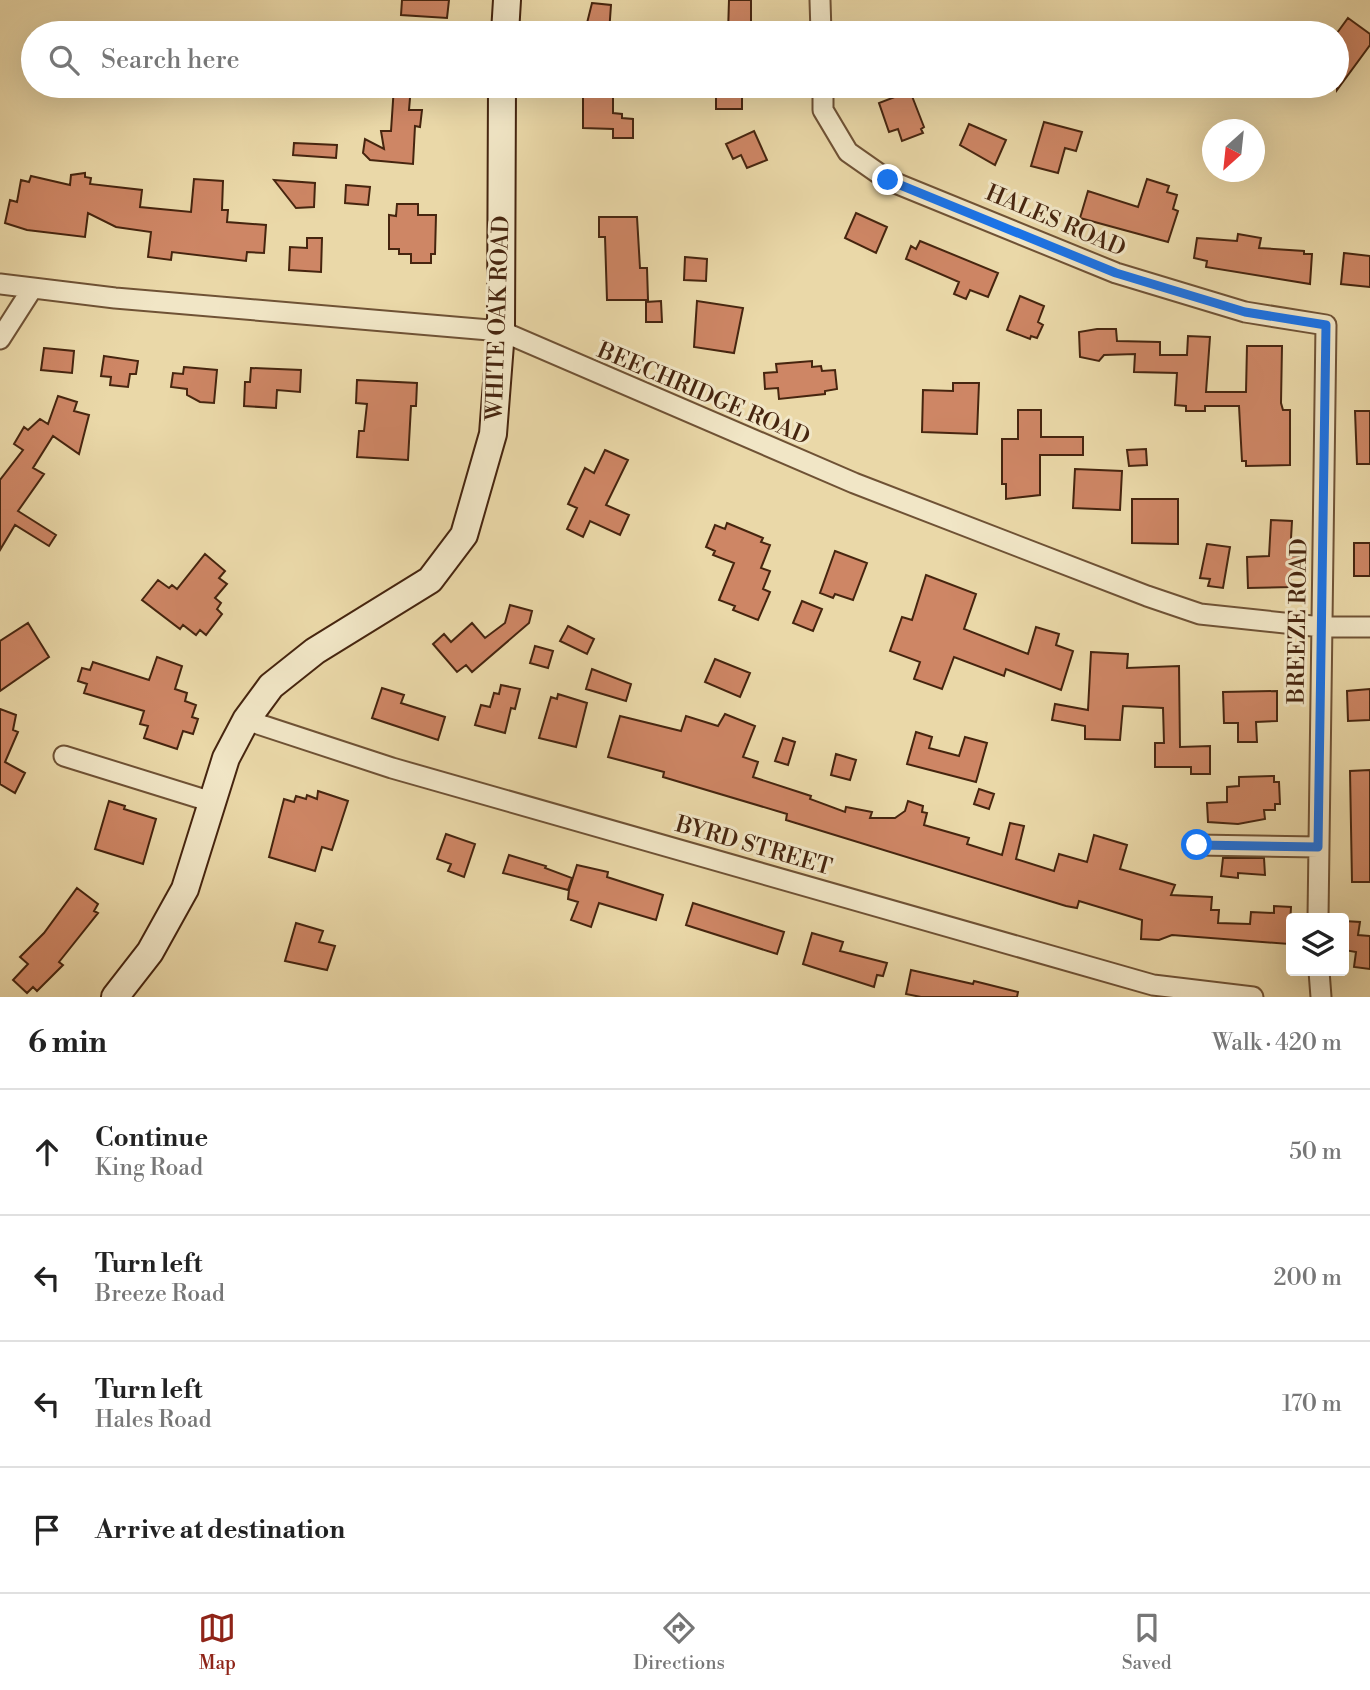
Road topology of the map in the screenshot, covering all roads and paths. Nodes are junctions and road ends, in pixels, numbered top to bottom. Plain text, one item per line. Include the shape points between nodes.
1 (507, 0) edge
2 (820, 0) edge
3 (506, 21) edge
4 (821, 21) edge
5 (502, 98) edge
6 (823, 98) edge
7 (0, 284) edge
8 (32, 289) junction
9 (1326, 325) joint
10 (500, 331) junction
11 (0, 339) edge
12 (1370, 626) edge
13 (1322, 627) junction
14 (246, 720) junction
15 (64, 756) dead end
16 (212, 802) junction
17 (1197, 845) dead end
18 (1318, 847) junction
19 (1318, 913) edge
20 (1320, 976) edge
21 (115, 997) edge
22 (1253, 997) edge
23 (1321, 997) edge

1 - 3 street
2 - 4 street
5 - 10 street, WHITE OAK ROAD
6 - 9 street, HALES ROAD via 823,110 848,152 888,180 1116,273 1245,312
7 - 8 street, BEECHRIDGE ROAD
8 - 10 street, BEECHRIDGE ROAD
8 - 11 street
9 - 13 street, BREEZE ROAD
10 - 13 street, BEECHRIDGE ROAD via 853,483 1147,596 1200,614
10 - 14 street, WHITE OAK ROAD via 494,434 464,535 430,580 315,651 271,686
12 - 13 street, BEECHRIDGE ROAD
13 - 18 street, BREEZE ROAD
14 - 16 street, WHITE OAK ROAD via 226,758
14 - 22 street, BYRD STREET via 392,768 1153,985
15 - 16 street
16 - 21 street, WHITE OAK ROAD via 185,890 150,952
17 - 18 street
18 - 19 street, BREEZE ROAD
20 - 23 street

